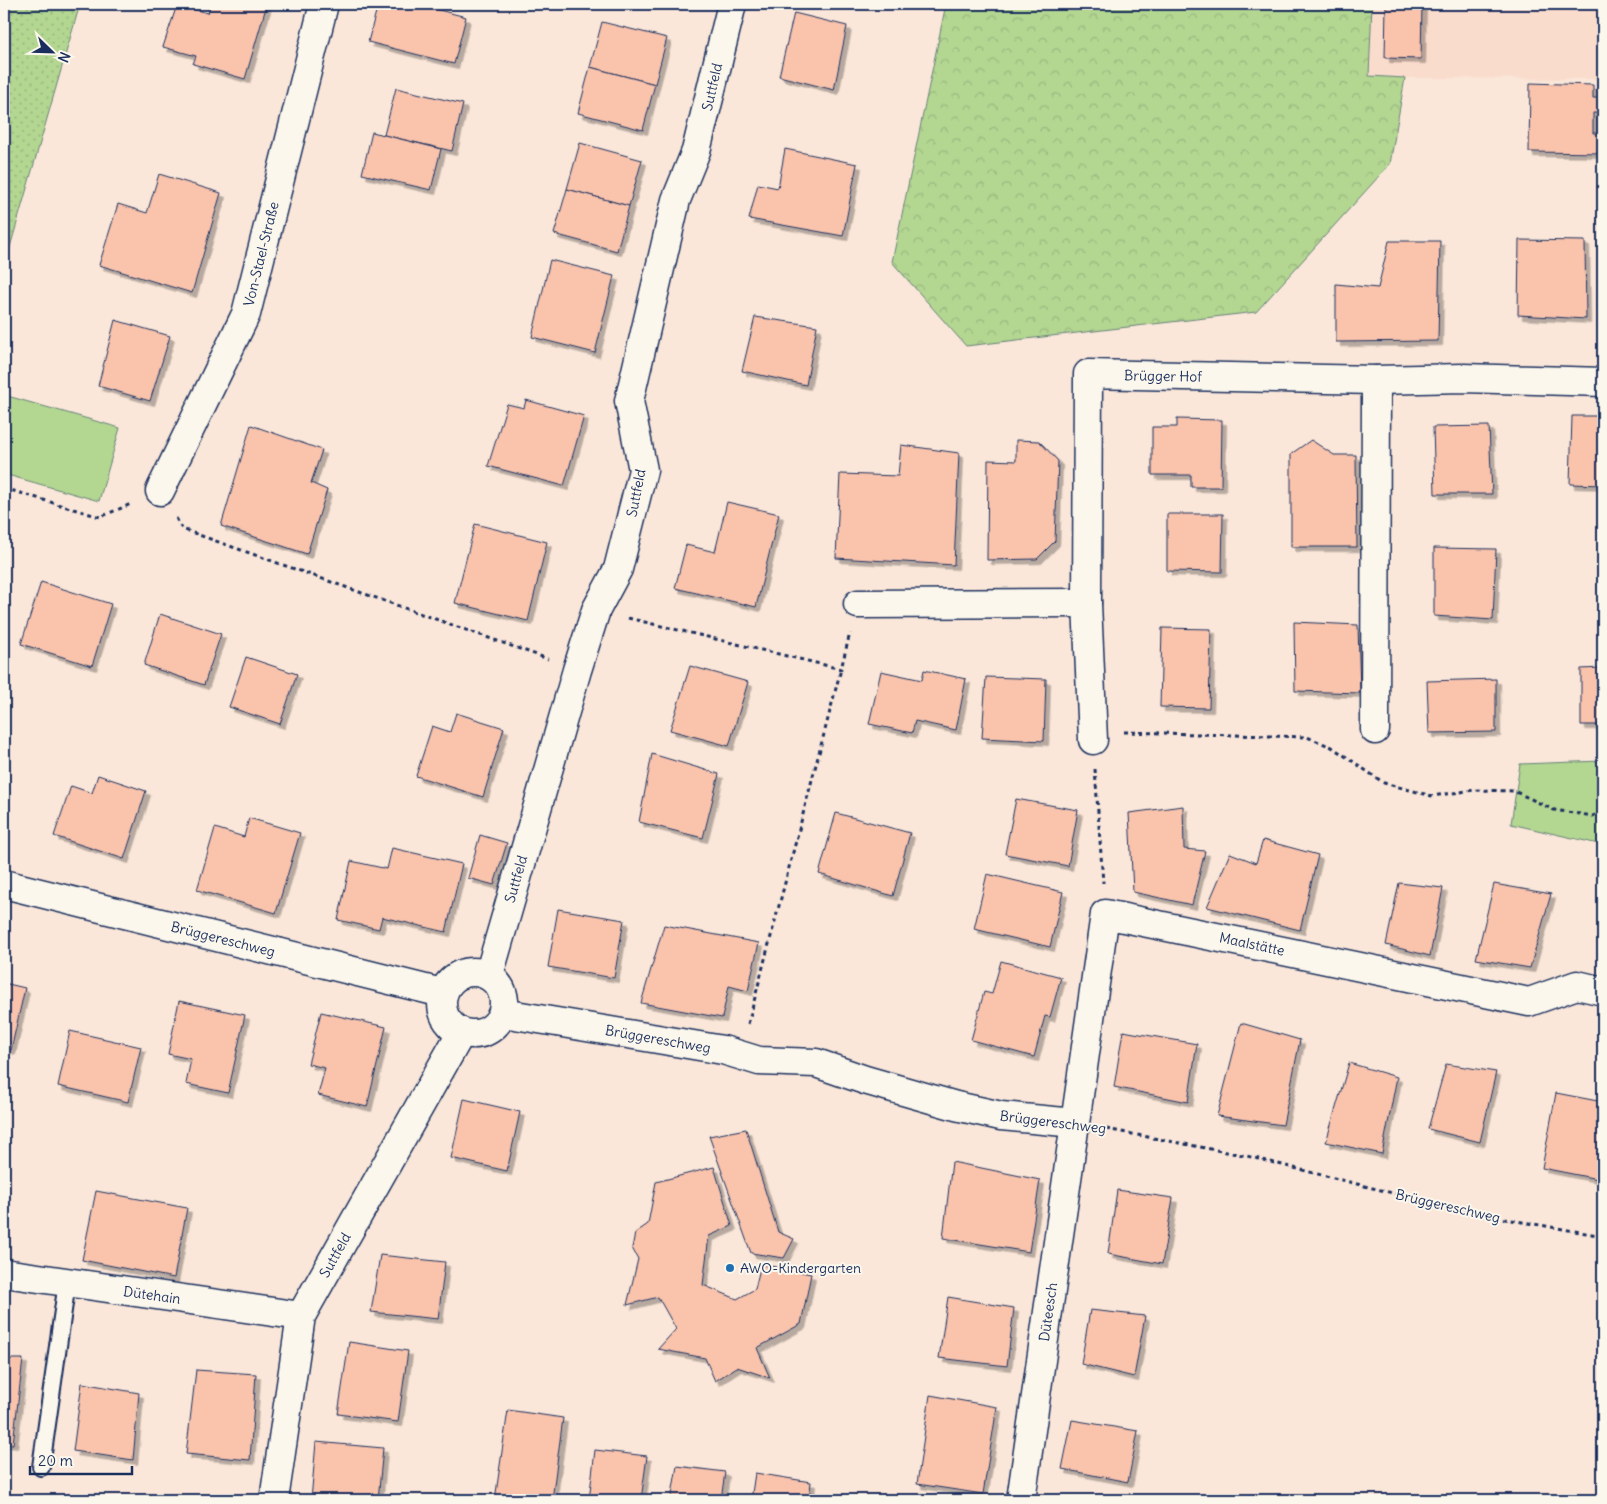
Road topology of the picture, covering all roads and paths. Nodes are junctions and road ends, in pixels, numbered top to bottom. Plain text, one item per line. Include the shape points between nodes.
1 (324, 4) edge
2 (732, 4) edge
3 (1376, 380) junction
4 (1603, 382) edge
5 (4, 488) edge
6 (160, 491) junction
7 (1087, 603) junction
8 (858, 604) joint
9 (596, 610) junction
10 (841, 669) junction
11 (577, 670) junction
12 (1375, 730) dead end
13 (1093, 740) junction
14 (1603, 811) edge
15 (4, 884) edge
16 (1105, 914) junction
17 (489, 975) junction
18 (1603, 991) edge
19 (442, 993) junction
20 (502, 1013) junction
21 (461, 1032) junction
22 (740, 1055) junction
23 (1075, 1123) junction
24 (1603, 1236) edge
25 (4, 1273) edge
26 (67, 1282) junction
27 (301, 1316) junction
28 (41, 1467) dead end
29 (274, 1500) edge
30 (1021, 1500) edge

1 - 6 street, Von-Stael-Straße via 246,314
2 - 9 street, Suttfeld via 696,152 676,200 629,401 644,470 618,568
3 - 4 street, Brügger Hof via 1462,378
3 - 7 street, Brügger Hof via 1088,374
3 - 12 street
5 - 6 path via 100,517
6 - 11 path via 182,529
7 - 8 street
7 - 13 street, Brügger Hof
8 - 10 path
9 - 10 path
9 - 11 street, Suttfeld
10 - 22 path
11 - 17 street, Suttfeld
13 - 14 path via 1119,732 1307,736 1332,747 1384,783 1432,796 1474,790 1514,791 1554,810 1593,816
13 - 16 path
15 - 19 street, Brüggereschweg
16 - 18 street, Maalstätte via 1529,1002 1577,985
16 - 23 street
17 - 19 street via 476,971 462,973 450,981
17 - 20 street via 499,986 504,999
19 - 21 street via 442,1012 446,1020
20 - 21 street via 499,1021 486,1032 469,1035
20 - 22 street, Brüggereschweg
21 - 27 street, Suttfeld
22 - 23 street, Brüggereschweg via 759,1061 816,1063 864,1080 1001,1116
23 - 24 path, Brüggereschweg via 1247,1156 1471,1214
23 - 30 street, Düteesch
25 - 26 street, Dütehain
26 - 27 street, Dütehain
26 - 28 lane
27 - 29 street, Suttfeld

